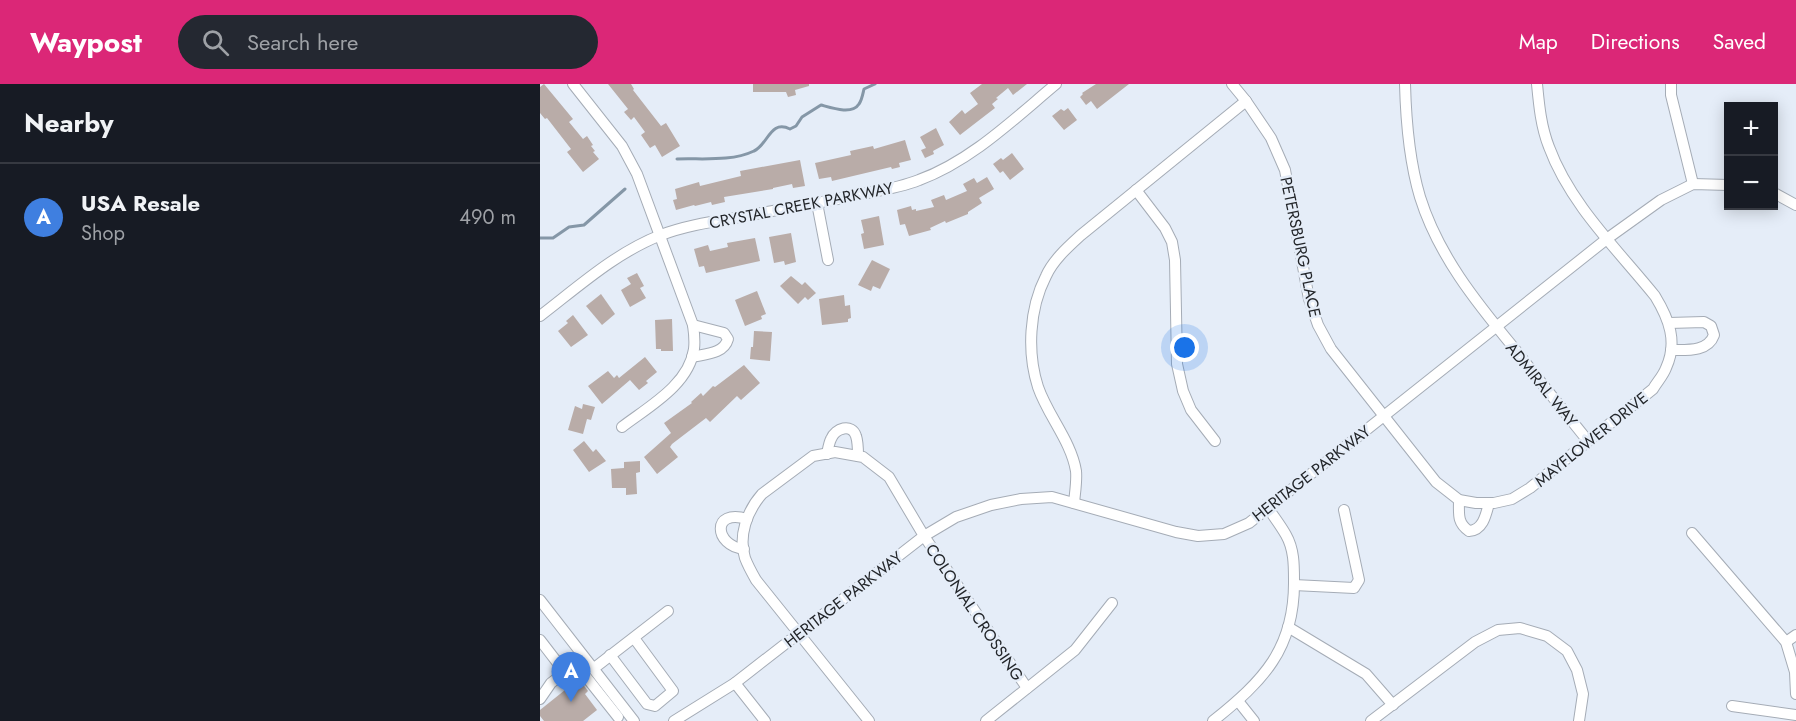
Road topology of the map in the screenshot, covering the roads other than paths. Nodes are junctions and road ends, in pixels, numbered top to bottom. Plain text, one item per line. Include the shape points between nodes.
1 (573, 84) edge
2 (1056, 84) edge
3 (1232, 84) edge
4 (1405, 84) edge
5 (1537, 84) edge
6 (1671, 84) edge
7 (1246, 101) junction
8 (1693, 184) junction
9 (1724, 184) edge
10 (1136, 190) junction
11 (1778, 196) edge
12 (817, 203) junction
13 (1796, 205) edge
14 (661, 235) junction
15 (1608, 238) junction
16 (828, 260) dead end
17 (540, 316) edge
18 (1669, 323) junction
19 (693, 325) junction
20 (1496, 327) junction
21 (1671, 351) junction
22 (692, 357) junction
23 (1383, 417) junction
24 (622, 427) dead end
25 (1215, 441) dead end
26 (1588, 441) junction
27 (827, 454) junction
28 (858, 456) junction
29 (1459, 500) junction
30 (1074, 502) junction
31 (1489, 503) junction
32 (1268, 508) junction
33 (1344, 510) dead end
34 (747, 519) junction
35 (1692, 532) dead end
36 (924, 536) junction
37 (744, 549) junction
38 (1294, 585) junction
39 (1112, 603) dead end
40 (542, 606) edge
41 (668, 611) dead end
42 (1288, 627) junction
43 (799, 633) junction
44 (1796, 635) edge
45 (634, 638) junction
46 (540, 640) edge
47 (1786, 642) junction
48 (610, 655) junction
49 (580, 661) junction
50 (560, 666) dead end
51 (593, 669) junction
52 (735, 683) junction
53 (1027, 688) junction
54 (1796, 694) edge
55 (540, 699) edge
56 (1238, 701) junction
57 (1393, 705) junction
58 (1732, 706) dead end
59 (619, 716) edge
60 (1796, 718) edge
61 (763, 720) edge
62 (634, 721) edge
63 (674, 721) edge
64 (869, 721) edge
65 (986, 721) edge
66 (1213, 721) edge
67 (1254, 721) edge
68 (1371, 721) edge
69 (1580, 721) edge

1 - 14 street via 622,146
2 - 12 street, CRYSTAL CREEK PARKWAY via 966,156 934,174 879,191
3 - 7 street, PETERSBURG PLACE
4 - 20 street, ADMIRAL WAY via 1411,163 1421,199 1443,250
5 - 15 street, MAYFLOWER DRIVE via 1540,114 1560,174
6 - 8 street
7 - 10 street
7 - 23 street, PETERSBURG PLACE via 1285,170 1309,299 1318,325 1330,349
8 - 9 street, HERITAGE PARKWAY
8 - 15 street, HERITAGE PARKWAY
10 - 25 street via 1172,242 1177,364 1183,392 1191,410
10 - 30 street via 1066,249 1046,275 1031,331 1032,361 1039,389 1073,459
11 - 13 street
12 - 14 street, CRYSTAL CREEK PARKWAY
12 - 16 street
14 - 17 street, CRYSTAL CREEK PARKWAY via 604,266
14 - 19 street
15 - 18 street, MAYFLOWER DRIVE via 1655,296
15 - 20 street, HERITAGE PARKWAY
18 - 21 street, MAYFLOWER DRIVE
18 - 21 street via 1704,322 1711,326 1714,335 1702,348
19 - 22 street
19 - 22 street via 717,330 728,339 721,349
20 - 23 street, HERITAGE PARKWAY
20 - 26 street, ADMIRAL WAY
21 - 26 street, MAYFLOWER DRIVE via 1653,389
22 - 24 street via 674,386
23 - 29 street via 1436,482
23 - 32 street, HERITAGE PARKWAY
26 - 31 street, MAYFLOWER DRIVE via 1530,488 1512,499
27 - 28 street
27 - 28 street via 831,438 847,427 857,437
27 - 34 street via 813,456 762,494
28 - 36 street via 889,477
29 - 31 street, MAYFLOWER DRIVE
29 - 31 street via 1458,518 1469,531 1482,525
30 - 32 street, HERITAGE PARKWAY via 1198,536 1224,534 1249,523
30 - 36 street, HERITAGE PARKWAY via 1052,497 991,505
32 - 38 street via 1287,536
33 - 38 street via 1359,580 1354,588
34 - 37 street
34 - 37 street via 729,517 721,526 725,540
35 - 47 street
36 - 43 street, HERITAGE PARKWAY
36 - 53 street, COLONIAL CROSSING
37 - 43 street via 756,580
38 - 42 street
39 - 53 street via 1075,650
40 - 49 street
41 - 45 street
42 - 56 street via 1260,680
42 - 57 street via 1366,674
43 - 52 street, HERITAGE PARKWAY
43 - 64 street
44 - 47 street
45 - 48 street
45 - 48 street via 673,691 655,706 647,704
46 - 50 street
47 - 54 street via 1795,672
48 - 51 street
49 - 51 street
49 - 55 street via 551,683
49 - 59 street
51 - 59 street
52 - 61 street
52 - 63 street, HERITAGE PARKWAY
53 - 65 street
56 - 66 street
56 - 67 street
57 - 68 street
57 - 69 street via 1475,642 1498,630 1520,628 1547,636 1567,651 1583,694
58 - 60 street
59 - 62 street

